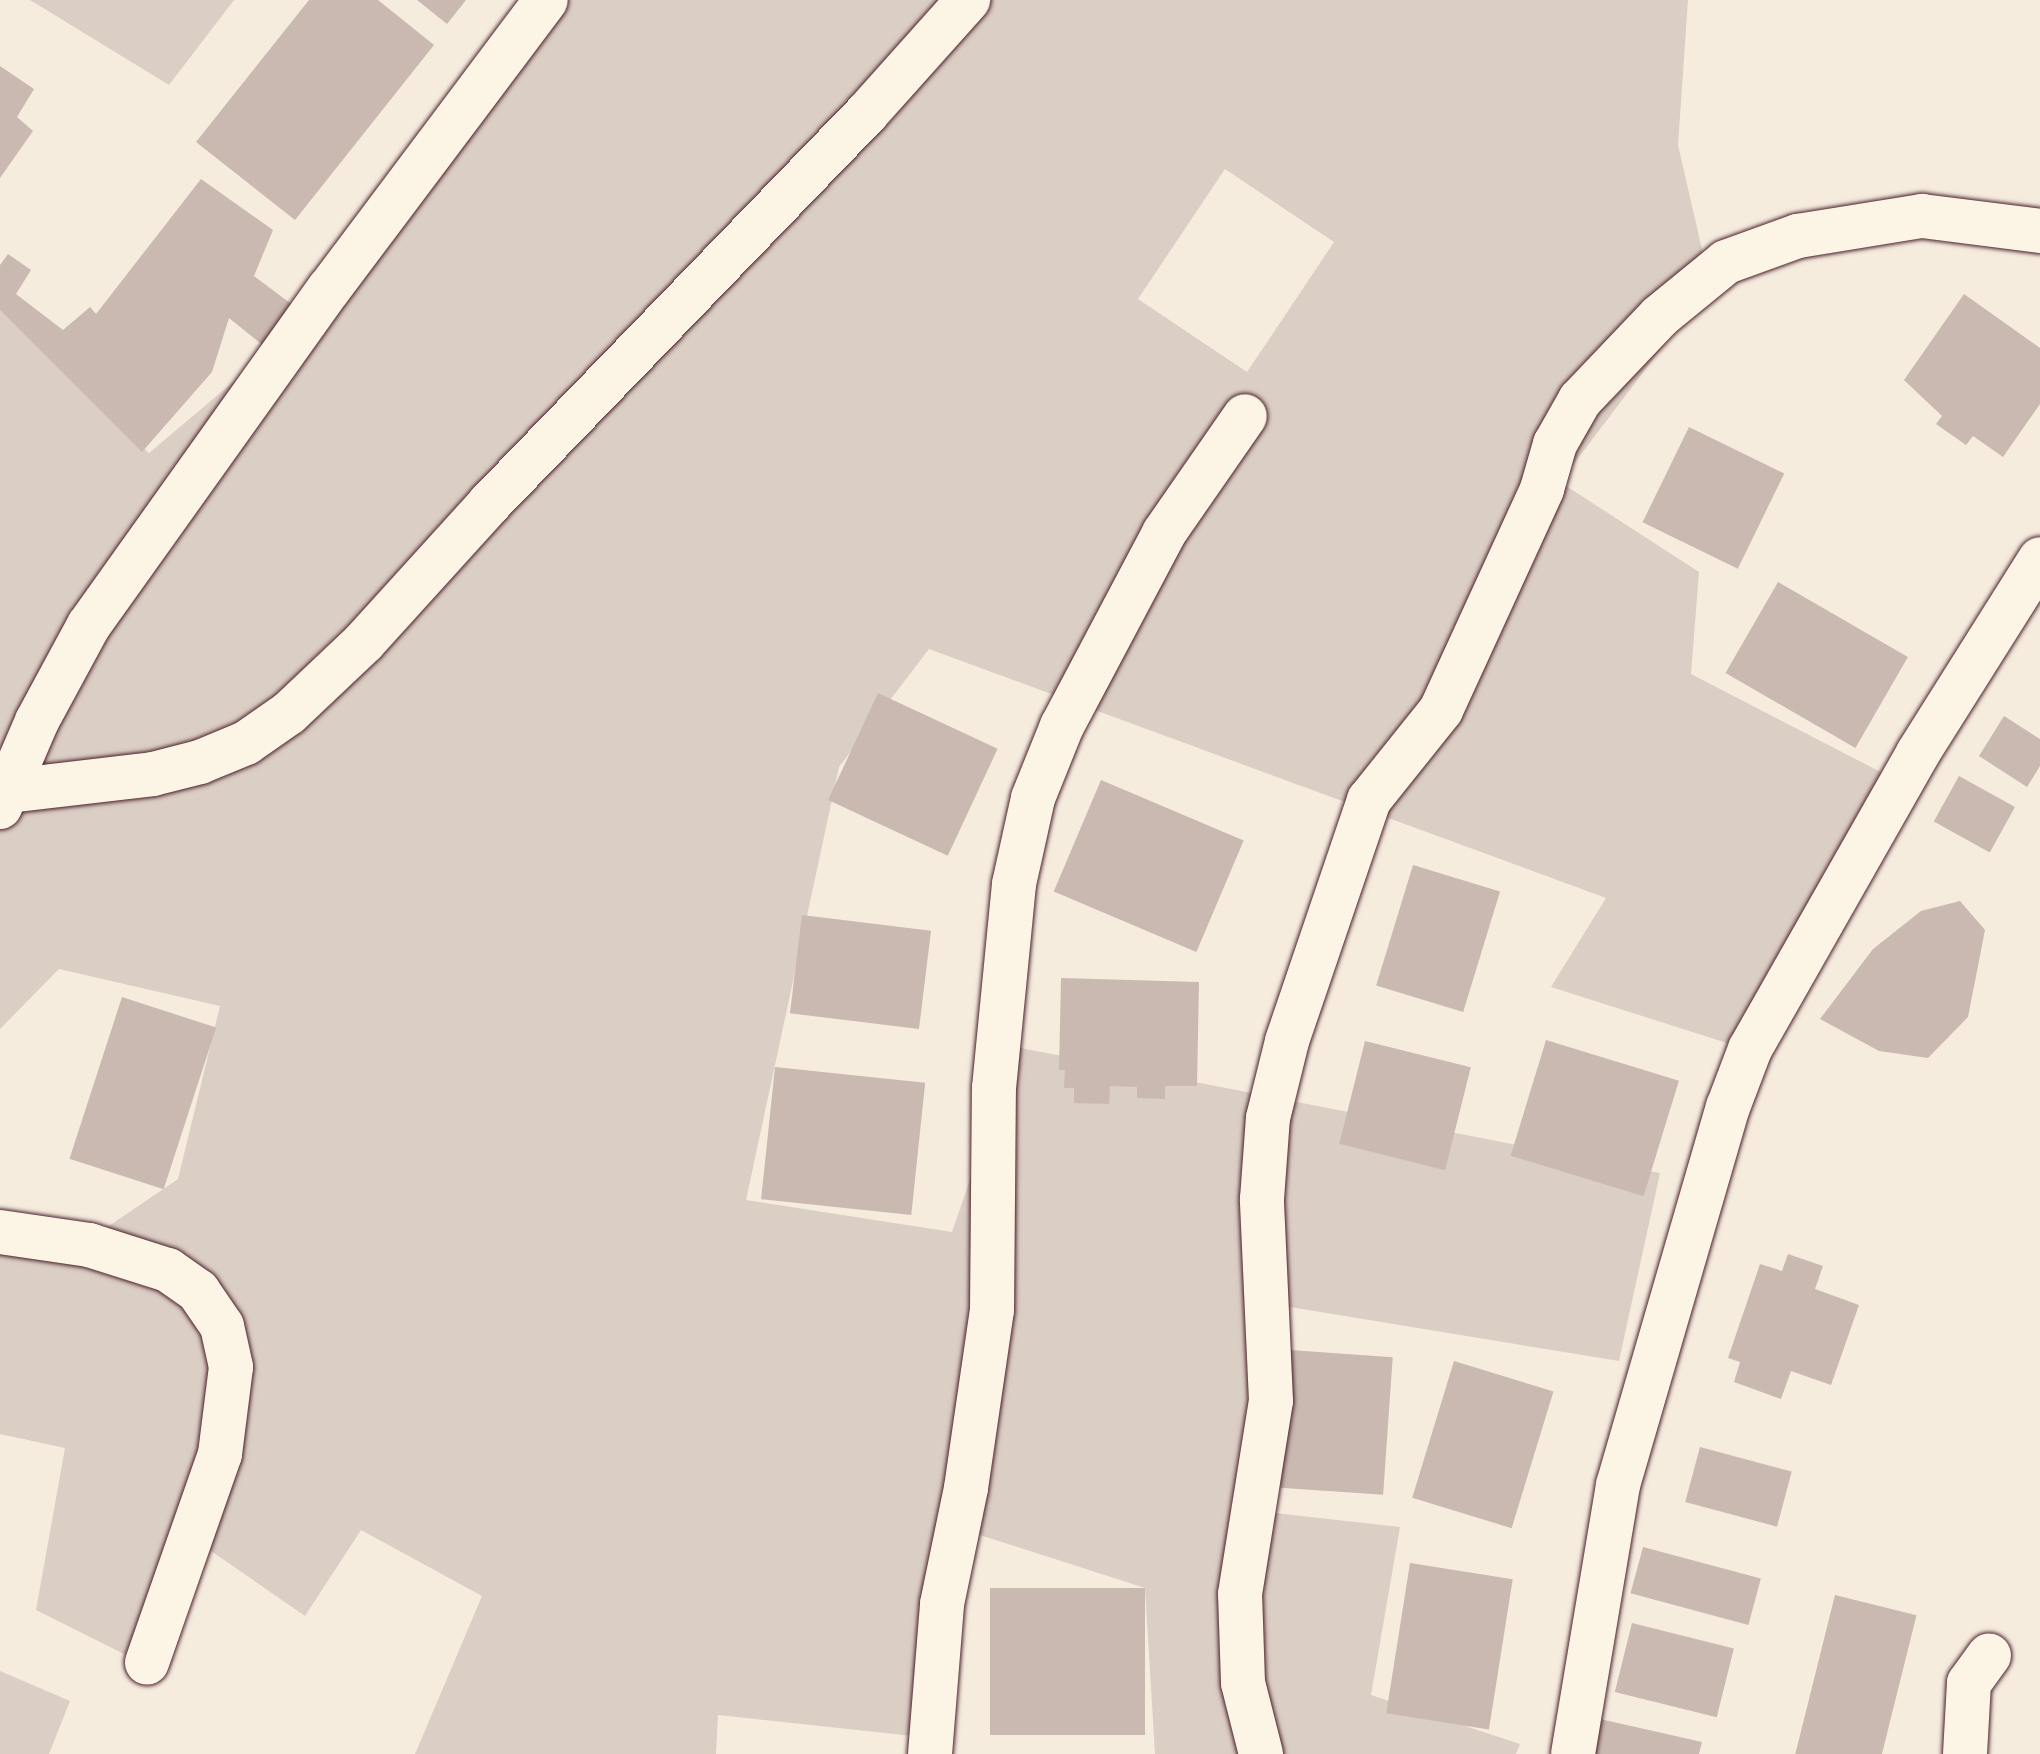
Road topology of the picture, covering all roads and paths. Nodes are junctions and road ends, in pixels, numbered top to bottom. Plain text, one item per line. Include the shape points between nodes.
1 (546, 0) edge
2 (968, 0) edge
3 (2040, 231) edge
4 (1245, 416) dead end
5 (2040, 559) edge
6 (2, 797) edge
7 (0, 1232) edge
8 (1989, 1655) dead end
9 (147, 1663) dead end
10 (930, 1754) edge
11 (1261, 1754) edge
12 (1573, 1754) edge
13 (1965, 1754) edge

1 - 6 street via 329,289 89,625
2 - 6 street via 364,642 289,713 246,743 200,762
3 - 11 street via 1922,216 1798,236 1726,262 1660,316 1580,400 1555,444 1542,489 1441,710 1369,800 1283,1053 1268,1118 1262,1199 1271,1401 1240,1594 1243,1683
4 - 10 street via 1157,547 1062,726 1033,798 1014,884 994,1088 992,1310 966,1488 942,1604
5 - 12 street via 1918,753 1750,1049 1728,1107 1618,1485
7 - 9 street via 89,1245 168,1270 198,1291 222,1326 231,1367 220,1454
8 - 13 street via 1969,1683

